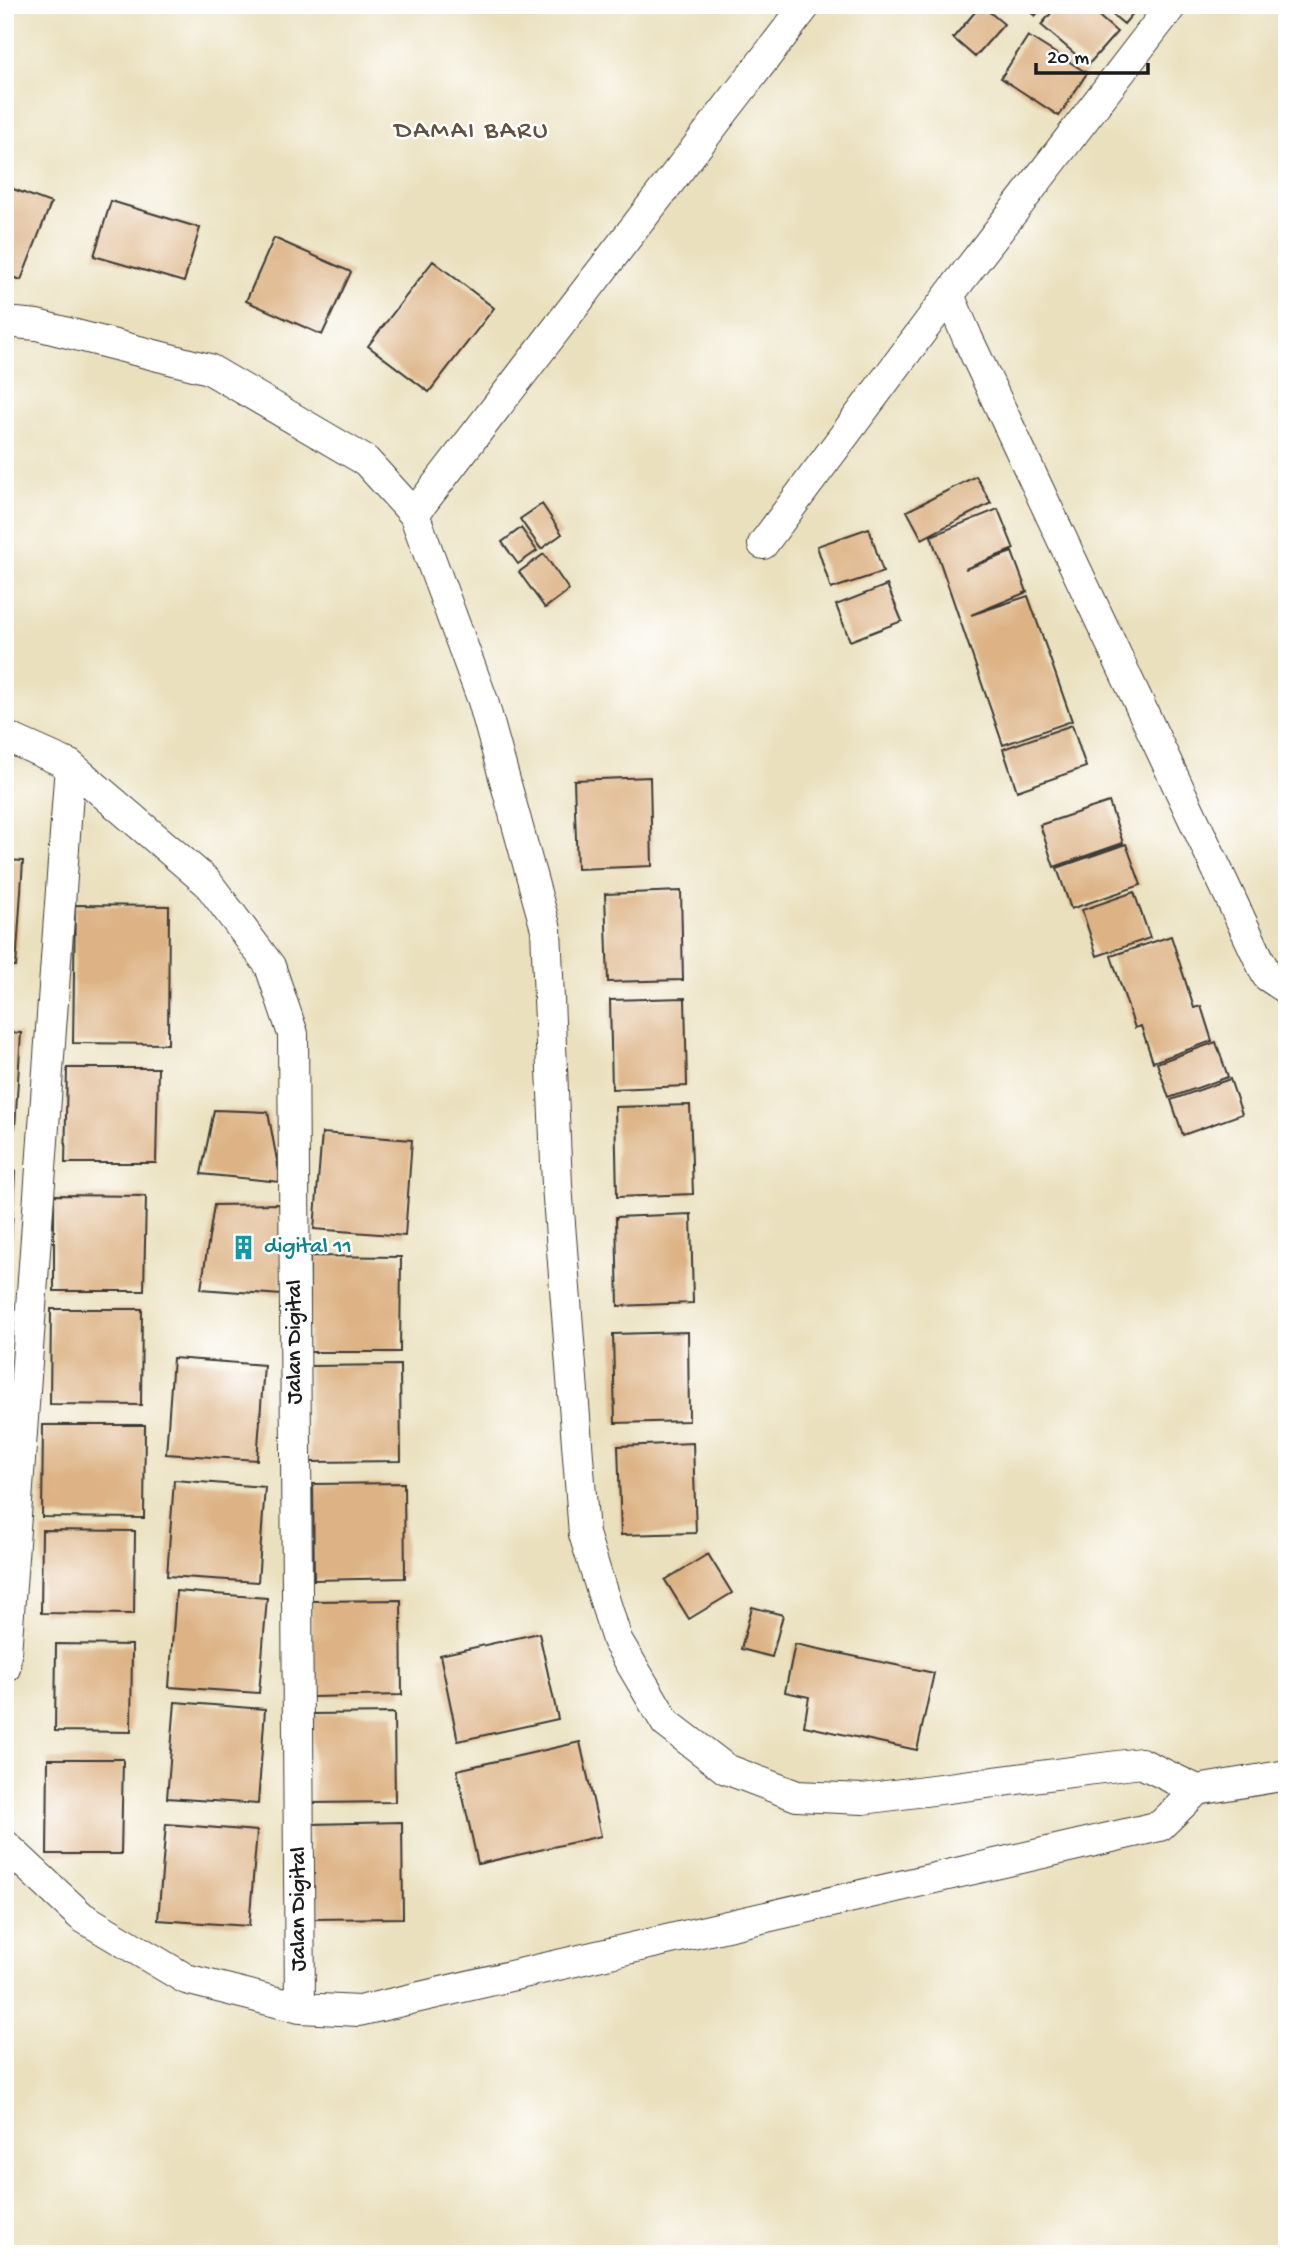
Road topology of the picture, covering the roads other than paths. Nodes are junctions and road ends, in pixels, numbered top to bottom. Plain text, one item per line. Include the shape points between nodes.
1 (806, 5) edge
2 (1172, 5) edge
3 (949, 295) junction
4 (5, 322) edge
5 (414, 514) junction
6 (764, 544) dead end
7 (5, 736) edge
8 (70, 765) junction
9 (1287, 989) edge
10 (5, 1668) edge
11 (1287, 1775) edge
12 (1198, 1790) junction
13 (5, 1845) edge
14 (300, 2008) junction

1 - 5 street
2 - 3 street
3 - 6 street
3 - 9 street via 1267,976
4 - 5 street via 209,369 366,461
5 - 12 street via 483,701 546,929 557,1185 584,1534 617,1640 666,1723 726,1769 797,1797 863,1799 1141,1763
7 - 8 street, Jalan Digital
8 - 10 street
8 - 14 street, Jalan Digital via 208,882 270,966 293,1034
11 - 12 street
12 - 14 street via 1160,1826 359,2011
13 - 14 street via 82,1917 186,1979

